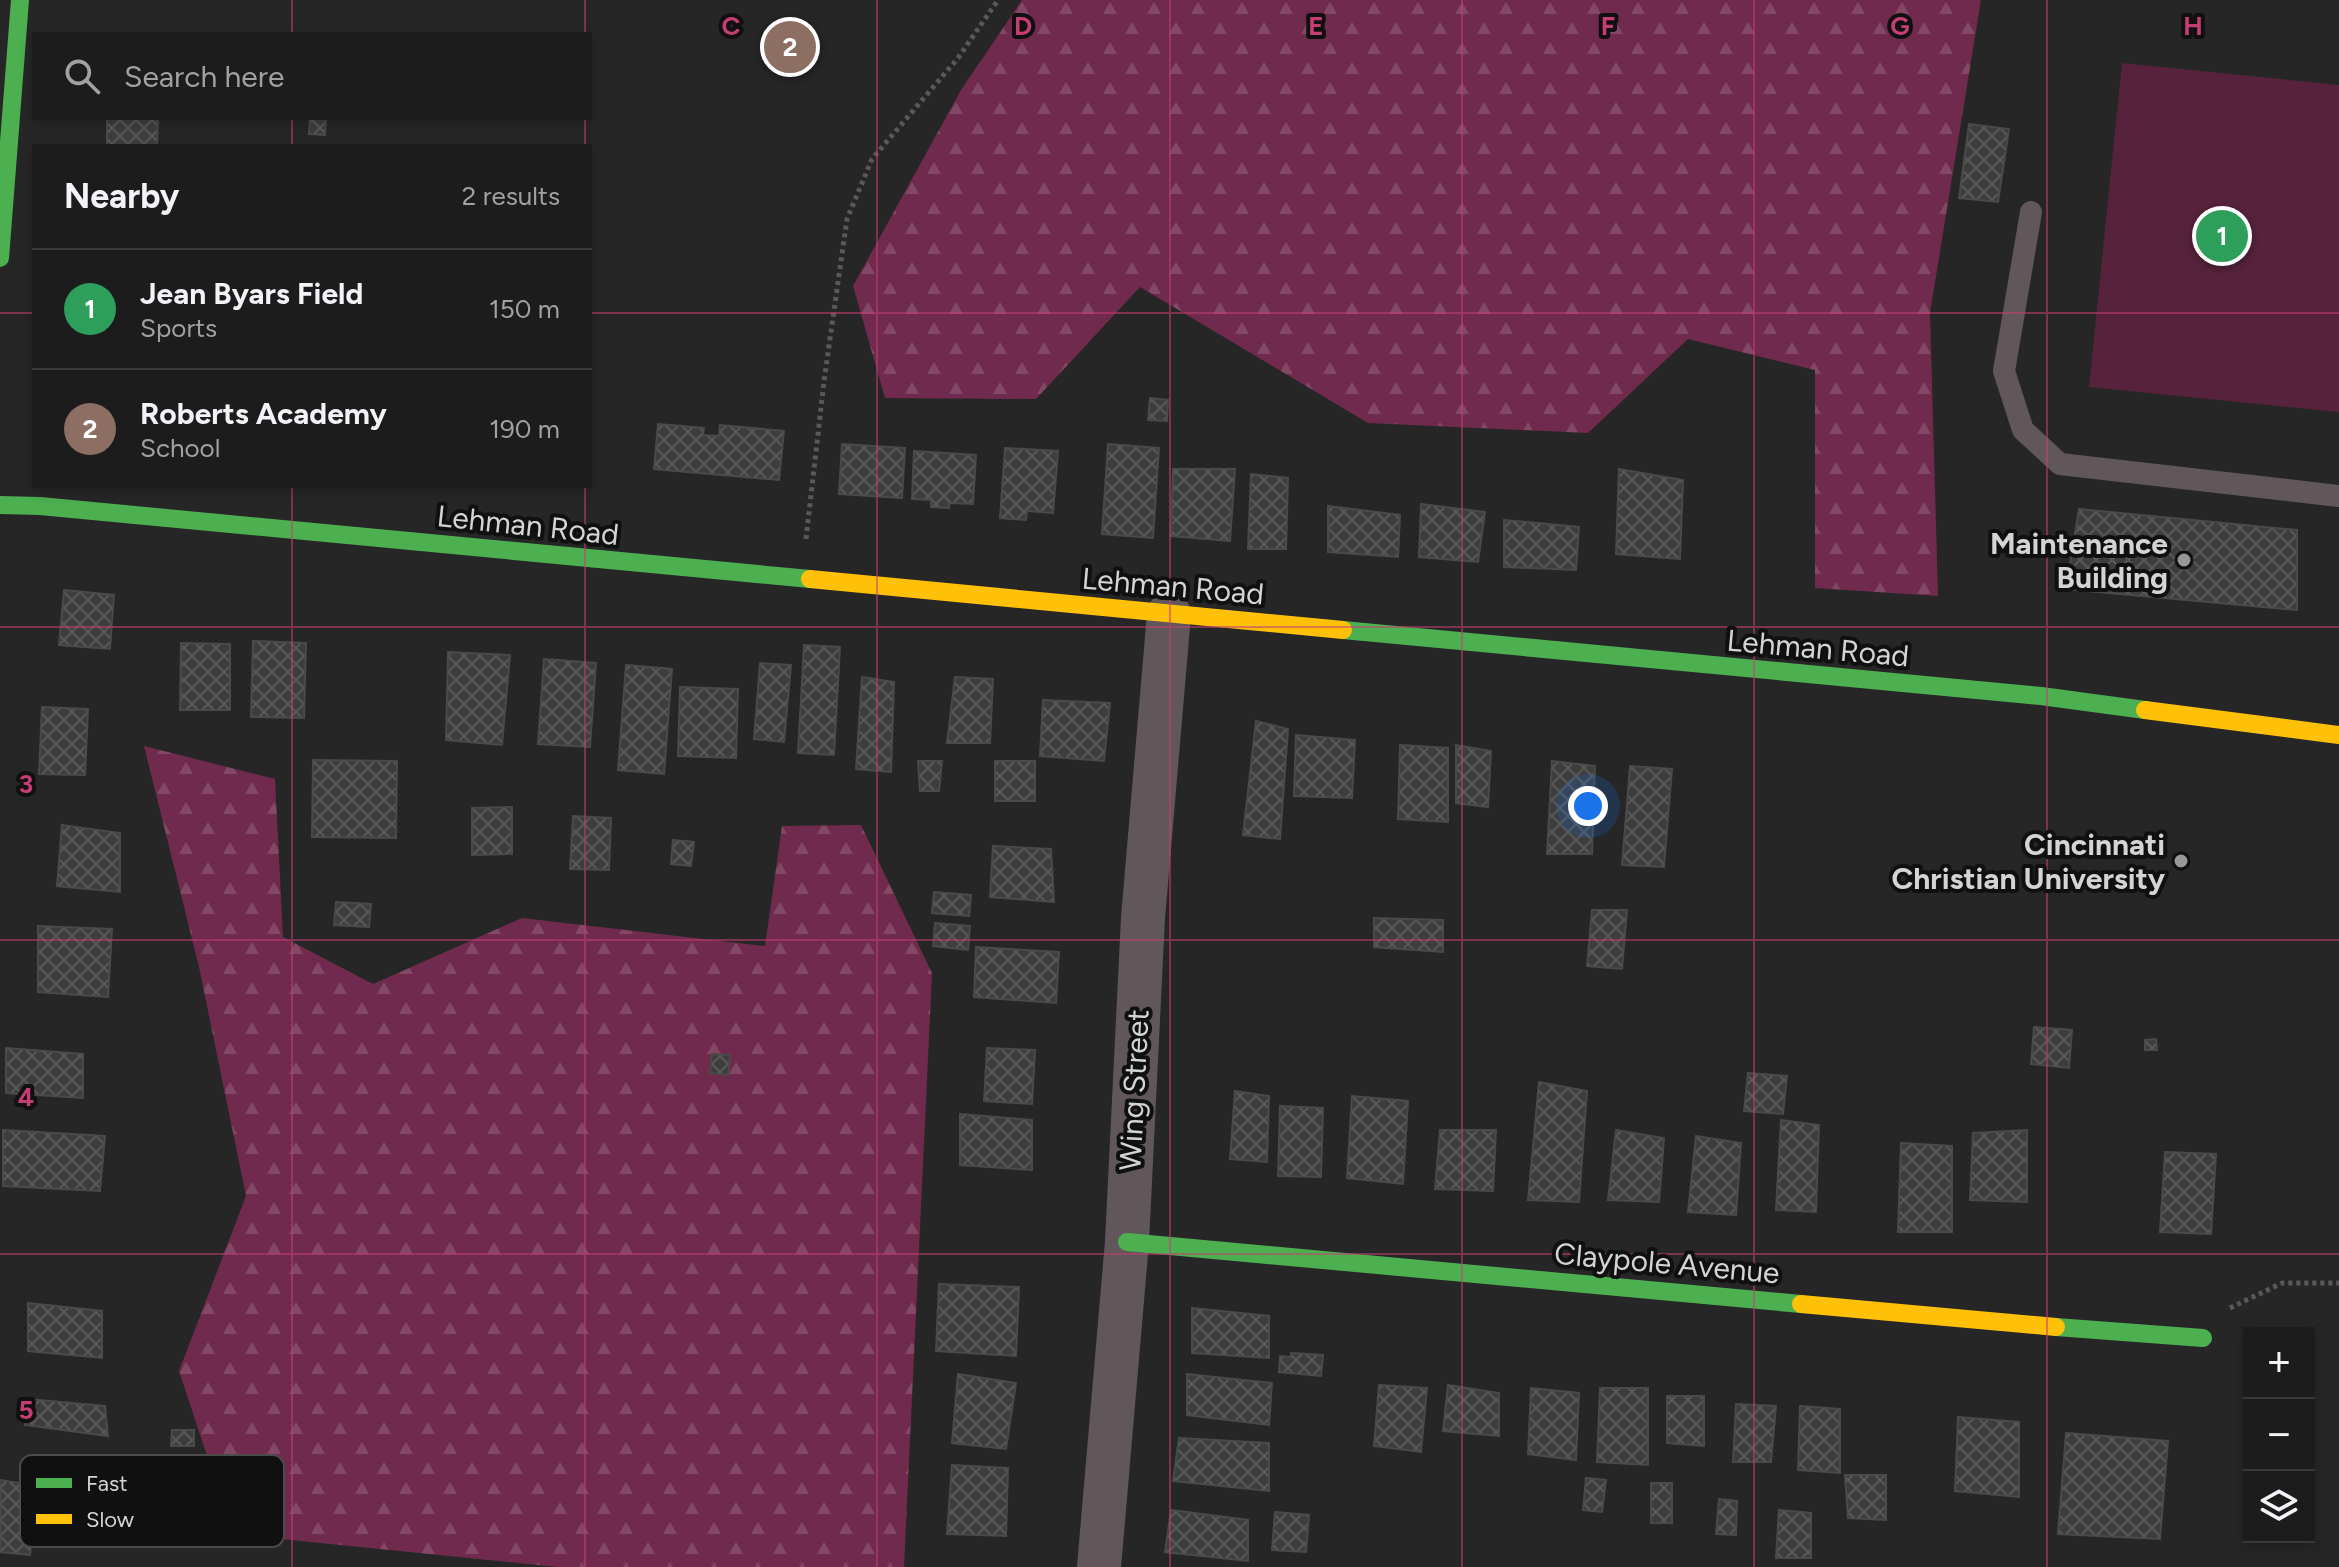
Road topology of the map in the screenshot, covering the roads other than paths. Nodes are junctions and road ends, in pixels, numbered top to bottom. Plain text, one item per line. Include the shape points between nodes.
1 (13, 8) edge
2 (2031, 212) dead end
3 (0, 258) edge
4 (2339, 496) edge
5 (0, 505) edge
6 (1169, 614) junction
7 (2339, 735) edge
8 (1127, 1242) junction
9 (2203, 1338) dead end
10 (1099, 1567) edge

1 - 3 street
2 - 4 lane via 2004,371 2023,430 2060,464
5 - 6 street, Lehman Road
6 - 7 street, Lehman Road via 2041,696
6 - 8 street, Wing Street via 1143,918
8 - 9 street, Claypole Avenue
8 - 10 street, Wing Street

